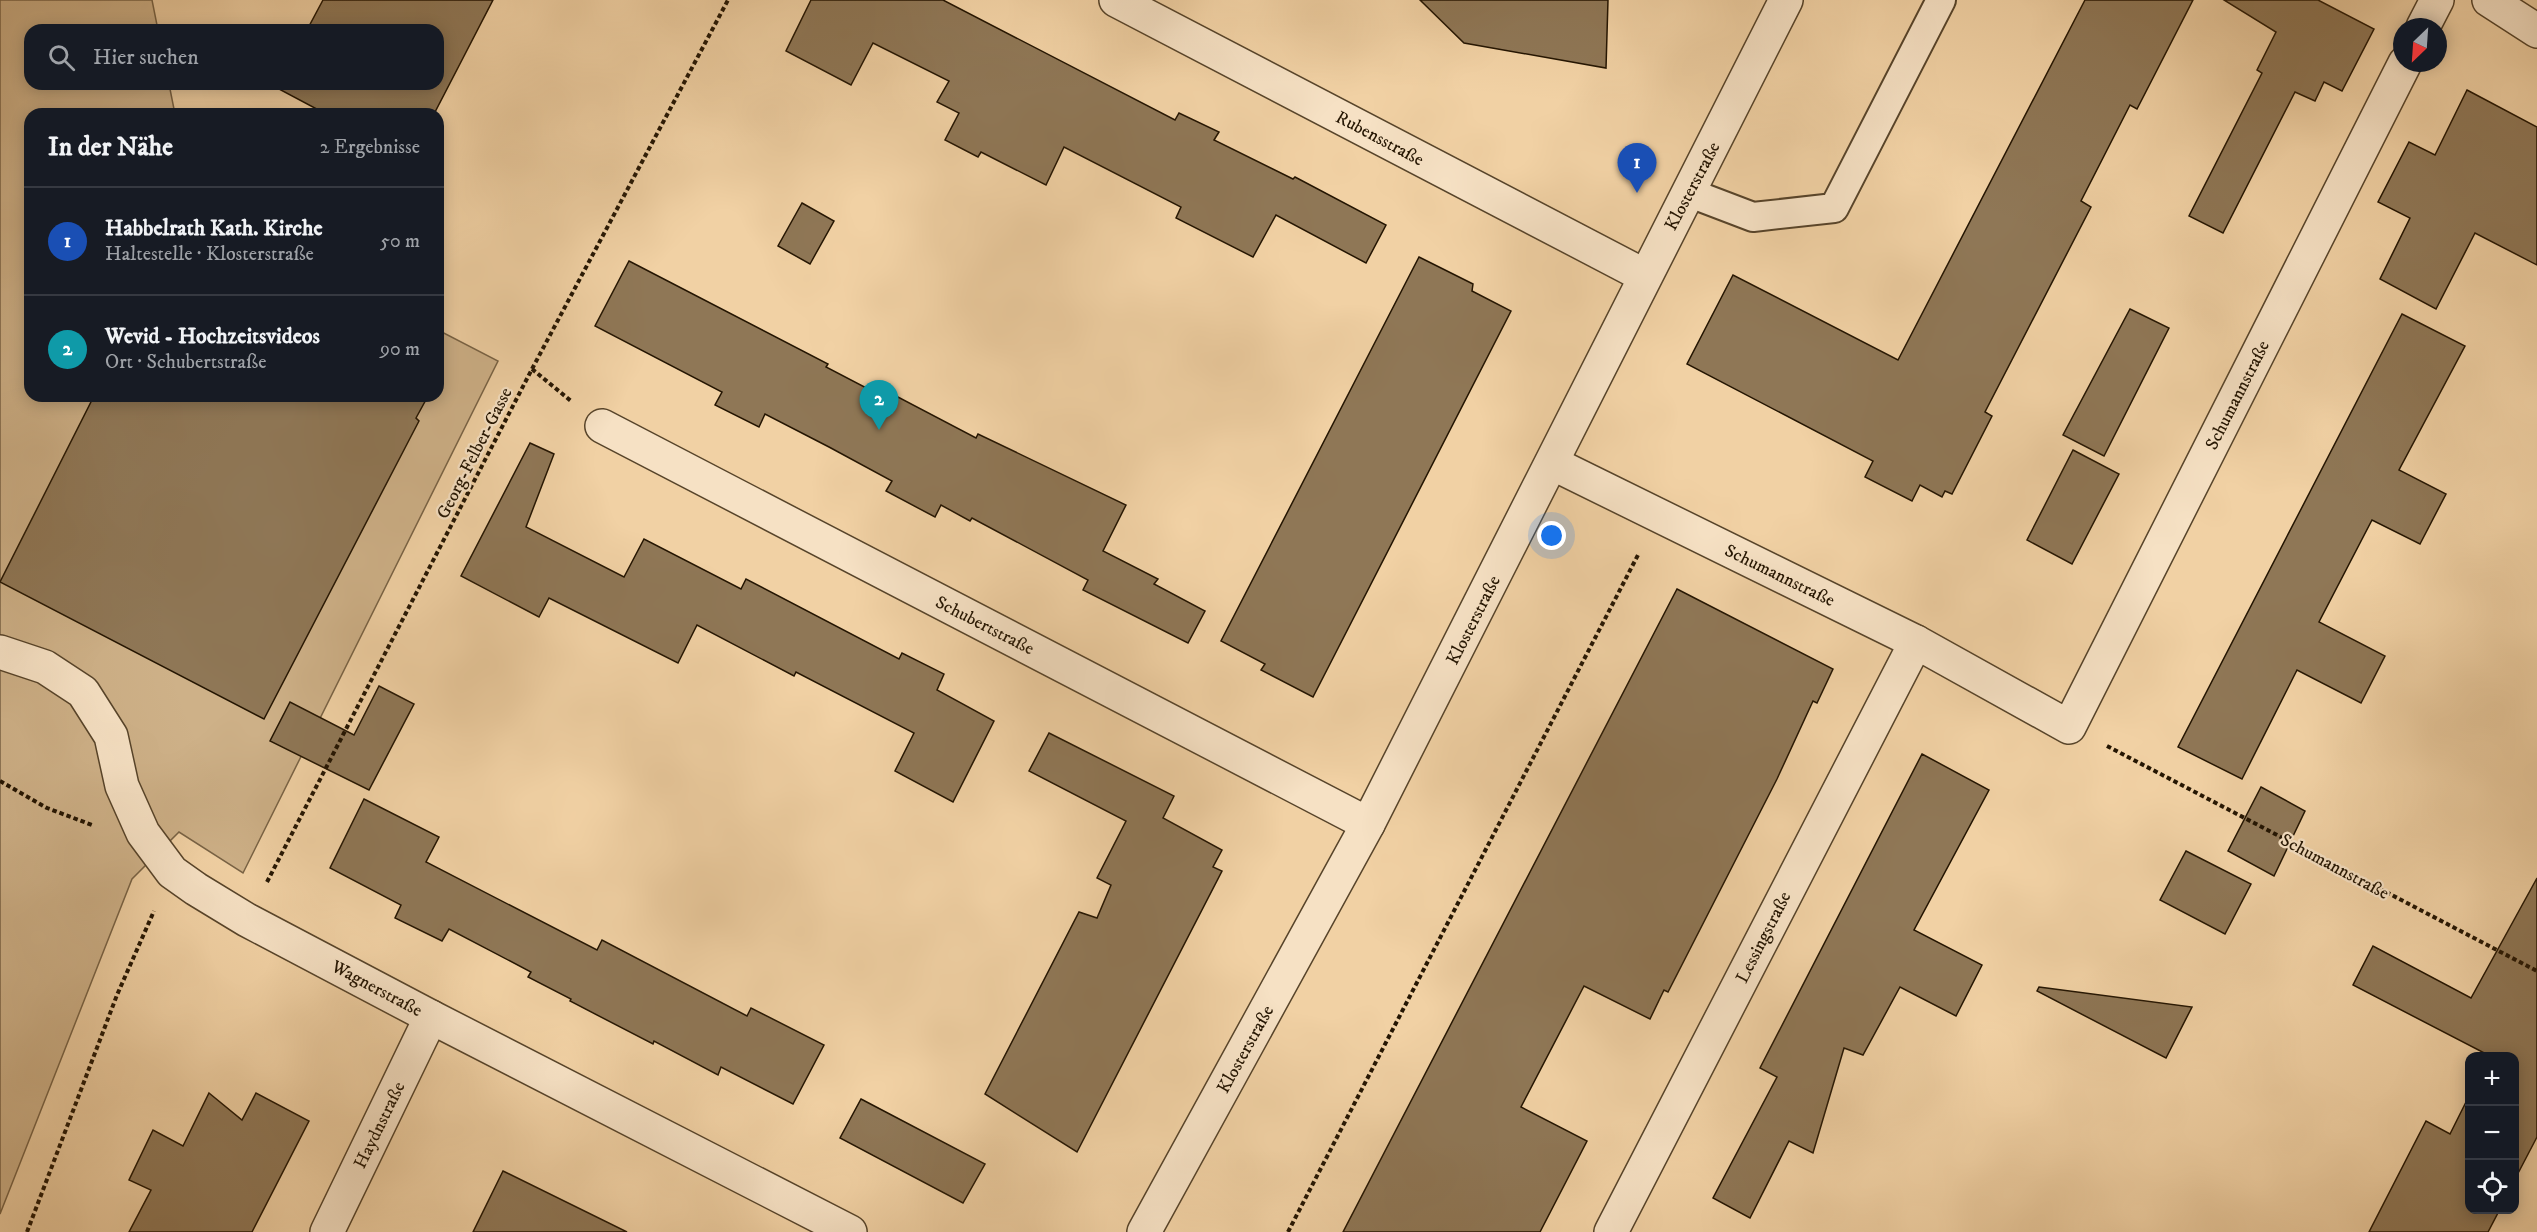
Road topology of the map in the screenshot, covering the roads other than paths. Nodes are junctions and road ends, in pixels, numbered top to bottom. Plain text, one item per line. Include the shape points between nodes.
1 (1116, 0) edge
2 (1786, 0) edge
3 (1941, 0) edge
4 (2437, 0) edge
5 (2489, 0) edge
6 (2428, 18) edge
7 (2537, 31) edge
8 (2400, 72) edge
9 (1690, 193) junction
10 (1645, 276) junction
11 (602, 426) road end
12 (1552, 463) junction
13 (1916, 642) junction
14 (0, 652) edge
15 (1368, 824) junction
16 (431, 1017) junction
17 (327, 1232) edge
18 (850, 1232) edge
19 (1144, 1232) edge
20 (1611, 1232) edge

1 - 10 street, Rubensstraße
2 - 9 street, Klosterstraße
3 - 9 lane via 1834,208 1753,217
4 - 6 street
5 - 7 street
8 - 13 street, Schumannstraße via 2069,727
9 - 10 street, Klosterstraße
10 - 12 street, Klosterstraße
11 - 15 street, Schubertstraße
12 - 13 street, Schumannstraße
12 - 15 street, Klosterstraße
13 - 20 street, Lessingstraße
14 - 16 street, Wagnerstraße via 45,667 83,692 111,736 122,786 143,833 172,872 247,920
15 - 19 street, Klosterstraße
16 - 17 street, Haydnstraße
16 - 18 street, Wagnerstraße

